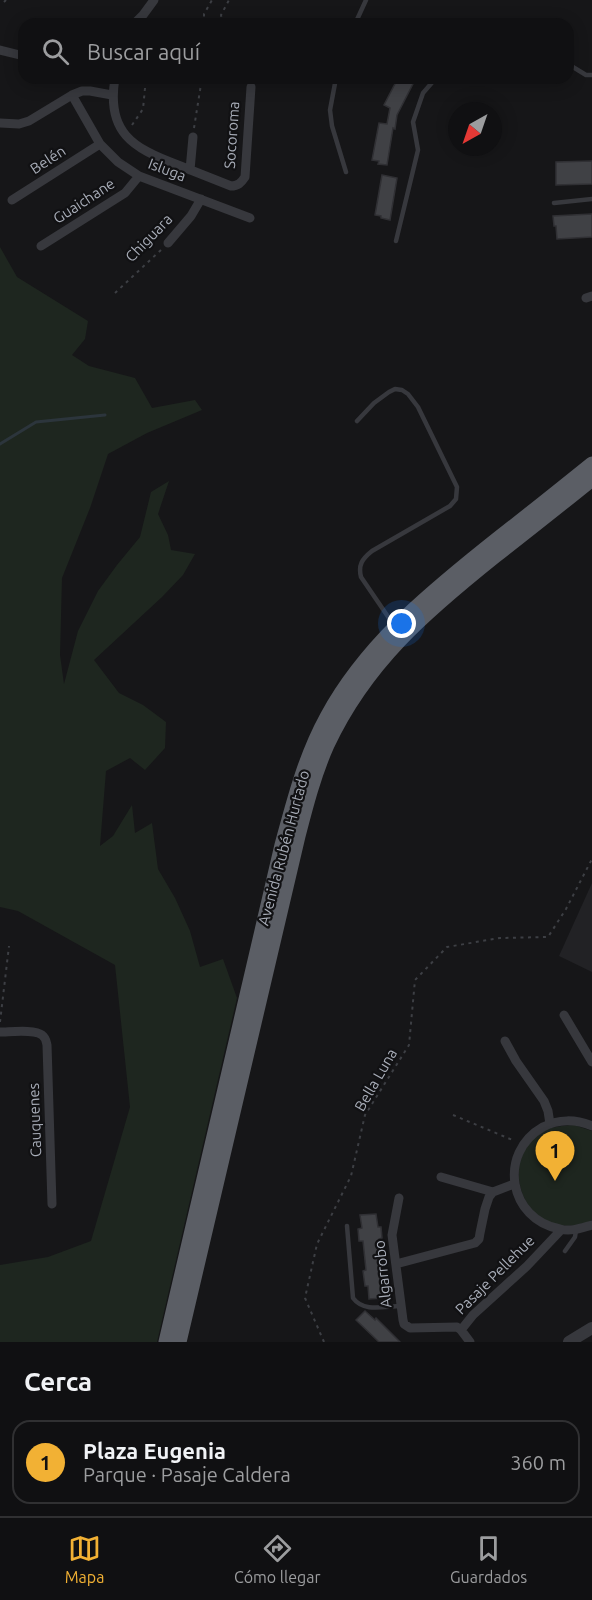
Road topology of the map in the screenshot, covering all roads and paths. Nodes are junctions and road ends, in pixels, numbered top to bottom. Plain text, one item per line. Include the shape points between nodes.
1 (154, 0) edge
2 (212, 0) edge
3 (229, 0) edge
4 (366, 0) edge
5 (140, 18) edge
6 (204, 18) edge
7 (222, 18) edge
8 (358, 18) edge
9 (0, 50) edge
10 (18, 55) edge
11 (574, 68) edge
12 (592, 75) edge
13 (114, 84) edge
14 (145, 84) edge
15 (201, 84) edge
16 (335, 84) edge
17 (431, 84) edge
18 (251, 87) dead end
19 (72, 95) junction
20 (112, 95) junction
21 (0, 123) edge
22 (124, 135) junction
23 (192, 137) joint
24 (100, 144) junction
25 (190, 170) junction
26 (346, 172) dead end
27 (139, 176) junction
28 (239, 184) joint
29 (201, 199) junction
30 (592, 199) edge
31 (12, 201) dead end
32 (554, 203) dead end
33 (250, 218) dead end
34 (396, 241) dead end
35 (168, 243) joint
36 (41, 246) dead end
37 (115, 293) dead end
38 (357, 421) dead end
39 (592, 464) edge
40 (592, 479) edge
41 (395, 626) junction
42 (592, 859) edge
43 (9, 946) dead end
44 (564, 1015) dead end
45 (0, 1022) edge
46 (0, 1032) edge
47 (505, 1041) dead end
48 (592, 1062) edge
49 (453, 1115) dead end
50 (550, 1124) junction
51 (592, 1126) edge
52 (524, 1144) junction
53 (441, 1177) dead end
54 (514, 1185) junction
55 (493, 1192) junction
56 (399, 1198) dead end
57 (52, 1204) dead end
58 (592, 1225) edge
59 (347, 1226) dead end
60 (561, 1230) junction
61 (576, 1230) junction
62 (565, 1251) dead end
63 (396, 1264) junction
64 (401, 1306) junction
65 (592, 1328) edge
66 (461, 1330) junction
67 (166, 1342) edge
68 (179, 1342) edge
69 (324, 1342) edge
70 (470, 1342) edge
71 (569, 1342) edge

1 - 5 street
2 - 6 path
3 - 7 path
4 - 8 lane
9 - 10 street
11 - 12 lane
13 - 20 street
14 - 22 path via 143,109
15 - 23 path
16 - 26 lane via 330,110 332,126
17 - 34 lane via 423,93 413,123 418,150
18 - 28 street, Socoroma via 245,177
19 - 20 street via 90,91
19 - 21 street via 29,121
19 - 24 street, Isluga
20 - 22 street via 113,109
22 - 25 street, Isluga via 147,152
23 - 25 street
24 - 27 street, Isluga
24 - 31 street, Belén
25 - 28 street, Isluga via 231,186
27 - 29 street, Isluga
27 - 36 street, Guaichane via 126,193
29 - 33 street, Isluga
29 - 35 street, Chiguara
30 - 32 lane
35 - 37 path, Chiguara
38 - 41 lane via 388,392 402,390 418,407 457,487 456,499 450,506 372,551 360,565 361,578
39 - 41 highway, Avenida Rubén Hurtado via 448,578
40 - 68 highway, Avenida Rubén Hurtado via 418,620 361,686 328,743 298,836
41 - 67 highway, Avenida Rubén Hurtado via 339,696 303,772 282,845
42 - 69 path, Bella Luna via 548,937 500,938 447,947 415,980 409,1045 365,1115 351,1176 316,1244 305,1298
43 - 45 path
44 - 48 street
46 - 57 street, Cauquenes via 34,1032 43,1036 47,1045
47 - 50 street via 544,1101
49 - 52 path
50 - 51 street via 566,1120
50 - 52 street
52 - 54 street via 515,1163
53 - 55 street
54 - 55 street
54 - 60 street via 530,1215
55 - 63 street via 475,1243
56 - 63 street, Algarrobo via 392,1235
58 - 61 street
59 - 64 lane via 353,1298 367,1307
60 - 61 street
60 - 66 street, Pasaje Pellehue
61 - 62 lane
63 - 64 street, Algarrobo
64 - 66 street, Algarrobo via 404,1324 410,1328
65 - 71 street
66 - 70 street, Pasaje Pellehue

